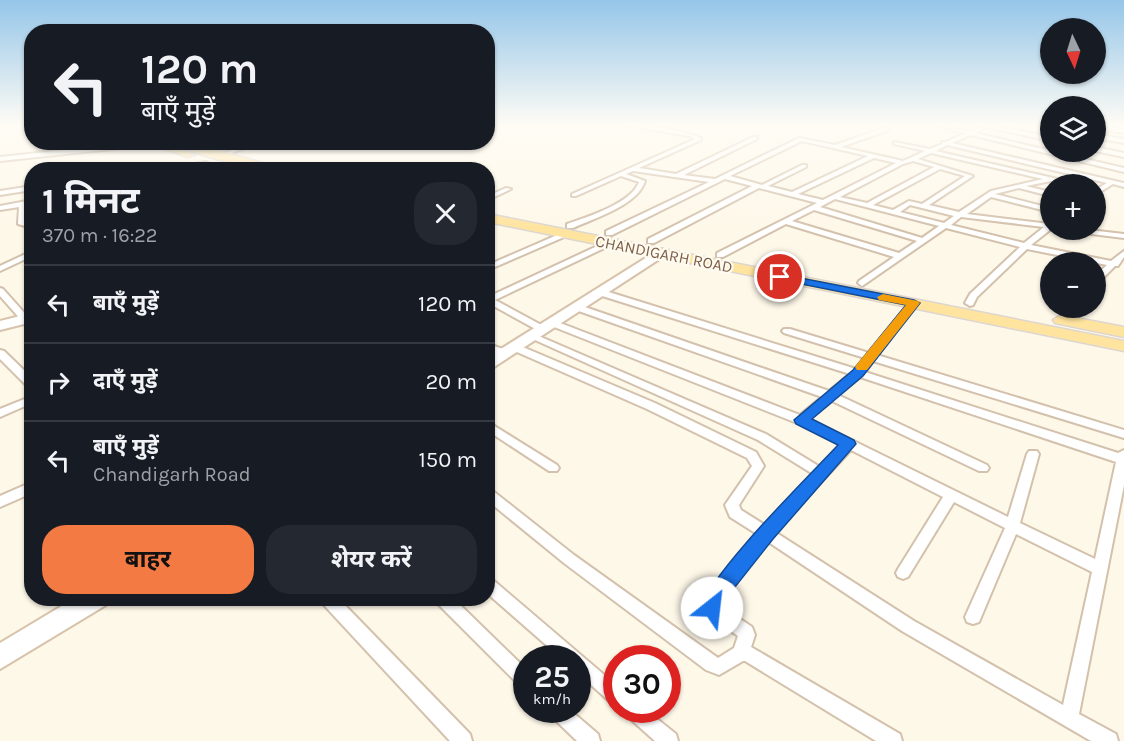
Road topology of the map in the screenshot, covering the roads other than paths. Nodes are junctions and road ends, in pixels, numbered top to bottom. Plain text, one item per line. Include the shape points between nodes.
1 (201, 160) edge
2 (654, 160) edge
3 (710, 160) edge
4 (761, 160) edge
5 (865, 160) edge
6 (887, 160) edge
7 (910, 160) edge
8 (914, 160) edge
9 (969, 160) edge
10 (1015, 160) edge
11 (208, 162) edge
12 (1088, 162) edge
13 (901, 163) junction
14 (804, 166) dead end
15 (939, 166) junction
16 (631, 169) junction
17 (1124, 172) edge
18 (620, 174) junction
19 (678, 175) junction
20 (725, 177) junction
21 (1040, 177) edge
22 (717, 181) junction
23 (1040, 181) edge
24 (1112, 182) junction
25 (1106, 185) edge
26 (1124, 185) edge
27 (761, 186) junction
28 (1017, 186) junction
29 (508, 189) dead end
30 (24, 190) edge
31 (1040, 192) edge
32 (0, 194) edge
33 (793, 194) junction
34 (989, 194) junction
35 (495, 195) edge
36 (574, 195) dead end
37 (834, 197) junction
38 (822, 202) junction
39 (22, 204) joint
40 (867, 206) junction
41 (923, 206) junction
42 (813, 207) junction
43 (1040, 207) edge
44 (0, 208) edge
45 (495, 212) edge
46 (894, 213) junction
47 (961, 215) junction
48 (495, 219) edge
49 (787, 222) junction
50 (22, 224) dead end
51 (1040, 225) edge
52 (945, 226) junction
53 (568, 230) junction
54 (1040, 234) edge
55 (1106, 234) edge
56 (1124, 236) edge
57 (610, 238) junction
58 (923, 241) junction
59 (1025, 246) junction
60 (655, 247) junction
61 (1124, 253) edge
62 (720, 255) junction
63 (900, 256) junction
64 (24, 257) edge
65 (1115, 264) junction
66 (495, 265) edge
67 (0, 269) edge
68 (1106, 272) edge
69 (862, 283) junction
70 (0, 291) edge
71 (599, 292) junction
72 (495, 296) edge
73 (914, 303) junction
74 (970, 303) junction
75 (495, 304) edge
76 (576, 307) junction
77 (24, 314) edge
78 (24, 319) edge
79 (0, 326) edge
80 (542, 329) junction
81 (787, 331) dead end
82 (1124, 332) edge
83 (1124, 345) edge
84 (495, 348) edge
85 (510, 350) junction
86 (0, 353) edge
87 (870, 357) junction
88 (495, 360) edge
89 (858, 373) junction
90 (24, 377) edge
91 (831, 396) junction
92 (24, 402) edge
93 (0, 413) edge
94 (801, 420) junction
95 (495, 431) edge
96 (1124, 434) edge
97 (849, 444) junction
98 (1033, 453) dead end
99 (1123, 457) edge
100 (553, 468) dead end
101 (983, 468) dead end
102 (821, 473) junction
103 (24, 491) edge
104 (951, 495) junction
105 (495, 500) edge
106 (0, 502) edge
107 (1013, 525) junction
108 (766, 533) junction
109 (1100, 569) junction
110 (903, 573) dead end
111 (495, 591) edge
112 (84, 606) edge
113 (335, 606) edge
114 (450, 606) edge
115 (973, 617) dead end
116 (558, 645) edge
117 (741, 653) junction
118 (0, 657) edge
119 (513, 667) edge
120 (591, 674) edge
121 (603, 684) edge
122 (1069, 718) junction
123 (572, 723) edge
124 (648, 723) edge
125 (1104, 739) edge
126 (463, 741) edge
127 (591, 741) edge
128 (669, 741) edge
129 (894, 741) edge

1 - 11 main road
2 - 16 street
3 - 19 street
4 - 20 street
5 - 33 street
6 - 13 street
7 - 13 street
8 - 15 street
9 - 21 street
10 - 24 street
12 - 17 street
13 - 37 street
14 - 27 street
15 - 40 street
15 - 41 street via 970,176
16 - 18 street
16 - 19 street
17 - 24 street
18 - 36 street
18 - 53 street via 640,180 641,188
19 - 22 street
20 - 22 street
20 - 27 street
22 - 57 street
23 - 28 street
24 - 25 street
24 - 26 street
27 - 33 street
27 - 60 street
28 - 31 street
28 - 34 street
29 - 35 street
30 - 32 street
33 - 38 street
34 - 43 street
34 - 47 street
37 - 38 street
37 - 40 street
38 - 42 street
39 - 44 street
39 - 50 street
40 - 46 street
41 - 46 street via 908,202
41 - 47 street
42 - 49 street
42 - 58 street
45 - 53 main road, CHANDIGARH ROAD
46 - 52 street
47 - 51 street
47 - 52 street
48 - 53 main road, CHANDIGARH ROAD
49 - 62 street
49 - 63 street
52 - 58 street
52 - 59 street
53 - 57 main road, CHANDIGARH ROAD
53 - 66 street
54 - 59 street
55 - 56 street
57 - 60 main road, CHANDIGARH ROAD
57 - 72 street
58 - 63 street
59 - 65 street
59 - 74 street
60 - 62 main road, CHANDIGARH ROAD
60 - 71 street
60 - 73 main road, CHANDIGARH ROAD
61 - 65 street
62 - 69 main road, CHANDIGARH ROAD
63 - 69 street
64 - 67 street
65 - 68 street
69 - 74 main road, CHANDIGARH ROAD
70 - 77 street
71 - 76 street
71 - 89 street
73 - 83 main road, CHANDIGARH ROAD
73 - 87 street
74 - 82 main road, CHANDIGARH ROAD
75 - 80 street
76 - 80 street
76 - 91 street
78 - 79 street
80 - 85 street
80 - 94 street
80 - 102 street via 762,437
81 - 87 street
84 - 85 street
85 - 88 street
85 - 108 street via 651,406 752,455 758,466 731,507
86 - 90 street
87 - 89 street
87 - 96 street
89 - 91 street
89 - 99 street
91 - 94 street
91 - 101 street
92 - 93 street
94 - 97 street
95 - 100 street
97 - 102 street
97 - 104 street
98 - 107 street
99 - 109 street
102 - 108 street
103 - 106 street
104 - 107 street
104 - 110 street
105 - 117 street via 712,664 722,666
107 - 109 street
107 - 115 street
108 - 117 street via 712,602 714,610 746,632
108 - 122 street via 908,626
109 - 122 street
111 - 116 street
112 - 118 street
113 - 126 street
114 - 119 street
117 - 129 street
120 - 121 street
122 - 125 street
123 - 127 street
124 - 128 street

